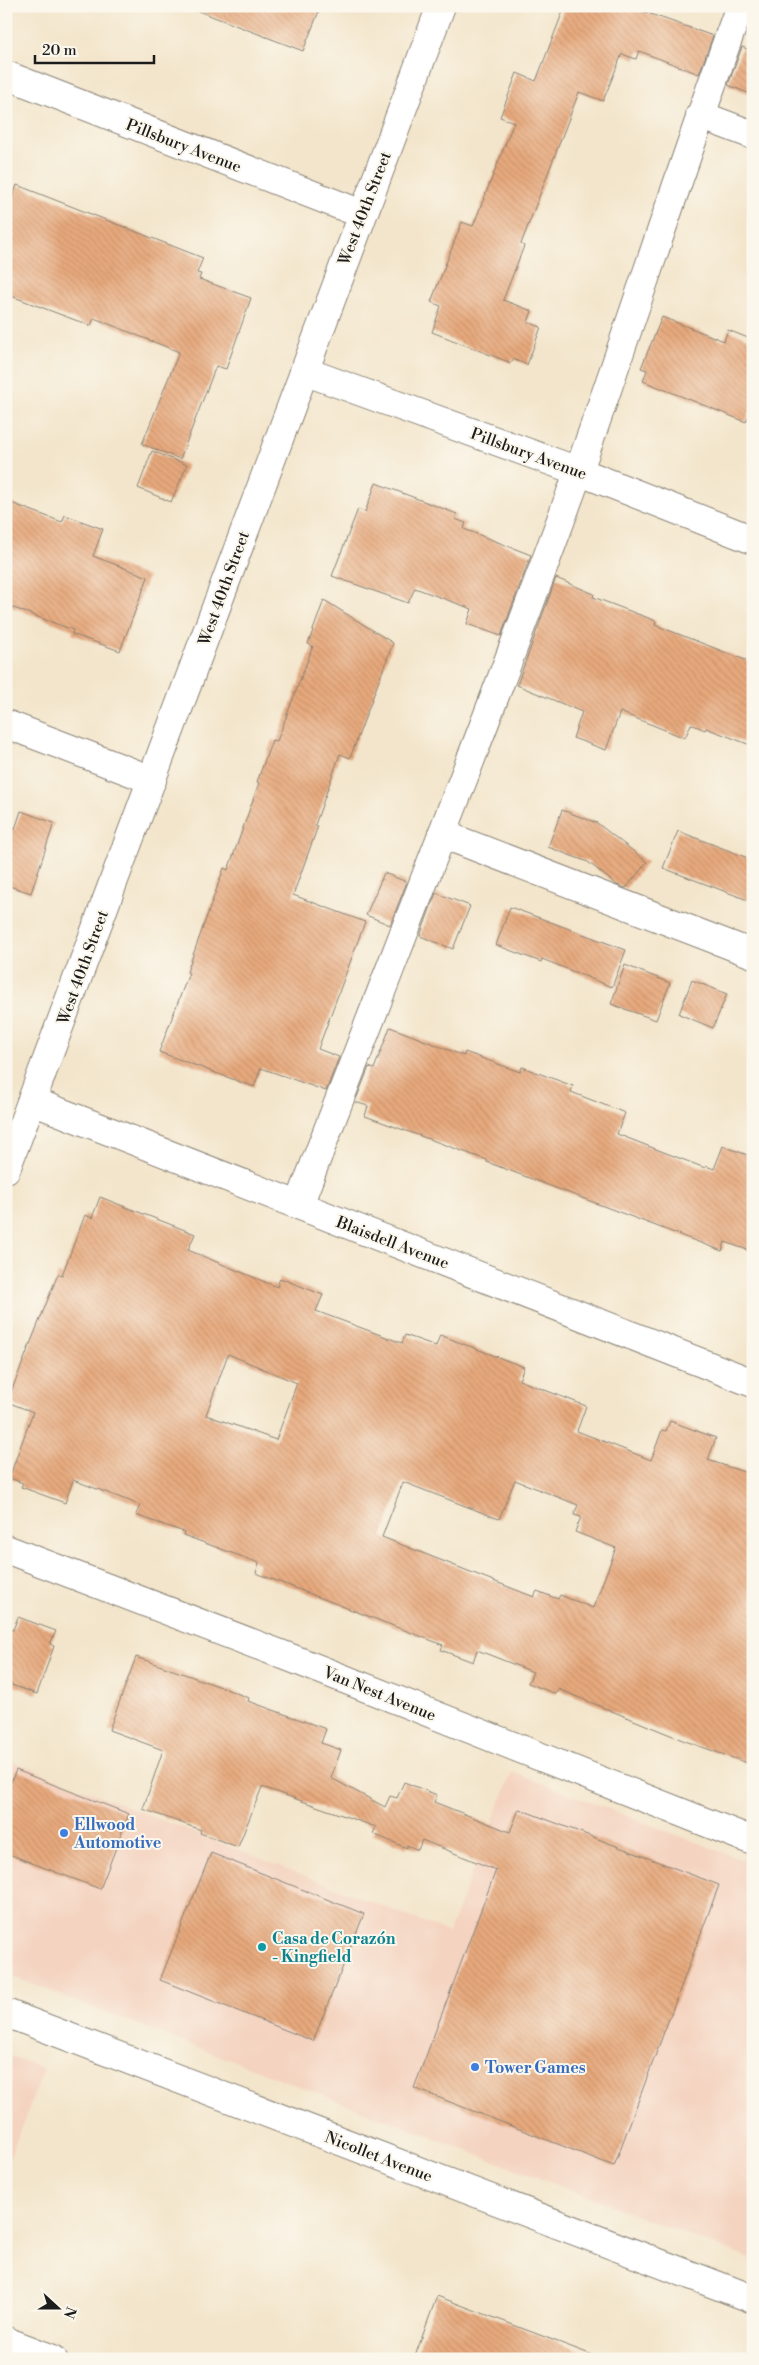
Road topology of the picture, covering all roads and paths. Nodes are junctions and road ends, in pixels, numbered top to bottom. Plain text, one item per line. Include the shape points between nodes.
1 (441, 6) edge
2 (740, 6) edge
3 (6, 75) edge
4 (700, 114) junction
5 (753, 135) edge
6 (362, 214) junction
7 (304, 371) junction
8 (578, 471) junction
9 (753, 540) edge
10 (6, 724) edge
11 (152, 780) junction
12 (442, 834) junction
13 (753, 954) edge
14 (32, 1101) junction
15 (6, 1169) edge
16 (299, 1205) junction
17 (753, 1383) edge
18 (6, 1549) edge
19 (753, 1841) edge
20 (6, 2013) edge
21 (753, 2299) edge
22 (6, 2340) edge
23 (53, 2359) edge

1 - 6 street, West 40th Street
2 - 4 street
3 - 6 street, Pillsbury Avenue
4 - 5 street
4 - 8 street
6 - 7 street, West 40th Street
7 - 8 street, Pillsbury Avenue
7 - 11 street, West 40th Street
8 - 9 street, Pillsbury Avenue
8 - 12 street
10 - 11 street
11 - 14 street, West 40th Street
12 - 13 street
12 - 16 street
14 - 15 street, West 40th Street
14 - 16 street, Blaisdell Avenue
16 - 17 street, Blaisdell Avenue
18 - 19 street, Van Nest Avenue
20 - 21 street, Nicollet Avenue
22 - 23 street

